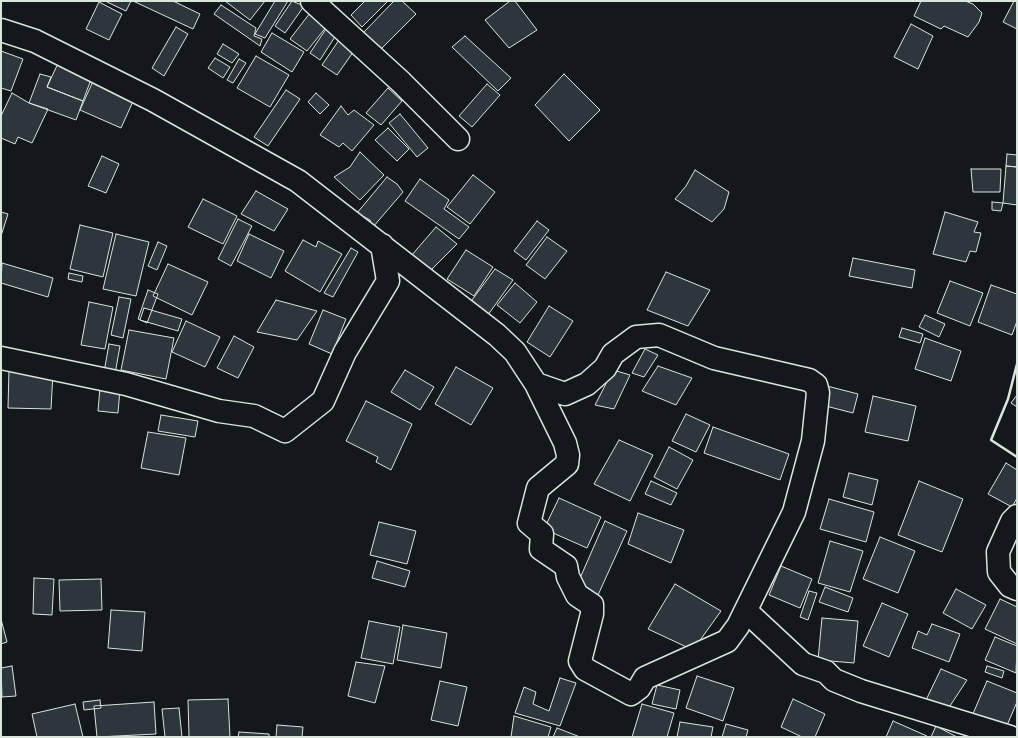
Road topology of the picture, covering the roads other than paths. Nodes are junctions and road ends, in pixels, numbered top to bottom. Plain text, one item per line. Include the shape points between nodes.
1 (312, 1) edge
2 (1, 30) edge
3 (458, 139) dead end
4 (382, 245) junction
5 (1, 358) edge
6 (536, 384) junction
7 (1017, 516) edge
8 (1017, 589) edge
9 (746, 611) junction
10 (1010, 737) edge

1 - 3 street
2 - 4 street via 35,40 272,166 298,181
4 - 5 street via 388,281 345,352 323,401 285,431 254,416 219,411 126,384
4 - 6 street via 497,335 515,352
6 - 9 street via 568,455 567,464 538,488 529,523 542,534 541,549 566,566 577,595 592,605 580,661 585,669 631,694 646,678 727,641
6 - 9 street via 565,394 587,384 605,368 612,354 636,336 659,335 714,358 810,380 816,385 813,441 794,512
7 - 8 street via 998,552 998,572
9 - 10 street via 803,664 826,672 834,680

